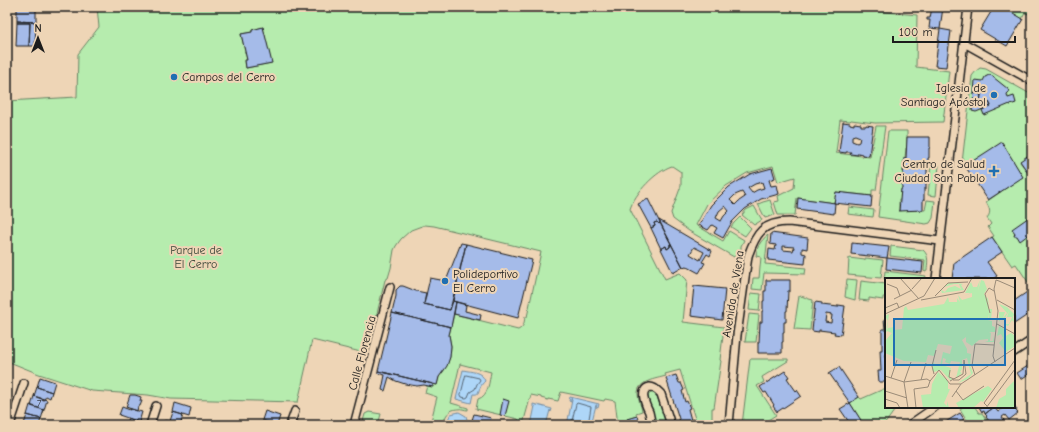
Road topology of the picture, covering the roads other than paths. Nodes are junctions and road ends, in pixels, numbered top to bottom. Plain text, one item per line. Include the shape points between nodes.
1 (968, 7) edge
2 (964, 43) junction
3 (1032, 81) edge
4 (940, 240) junction
5 (936, 278) edge
6 (390, 287) dead end
7 (1032, 340) edge
8 (1015, 351) edge
9 (24, 383) dead end
10 (156, 406) dead end
11 (934, 408) edge
12 (295, 411) dead end
13 (10, 425) edge
14 (150, 425) edge
15 (290, 425) edge
16 (354, 425) edge
17 (652, 425) edge
18 (671, 425) edge
19 (729, 425) edge
20 (909, 425) edge

1 - 2 street
2 - 3 street
2 - 4 street
4 - 5 street
4 - 19 street, Avenida de Viena via 789,222 776,223 764,228 752,244 747,261
6 - 16 street, Calle Florencia
7 - 8 street
9 - 13 street
10 - 14 street
11 - 20 street
12 - 15 street
17 - 18 street via 643,399 649,387 661,394

